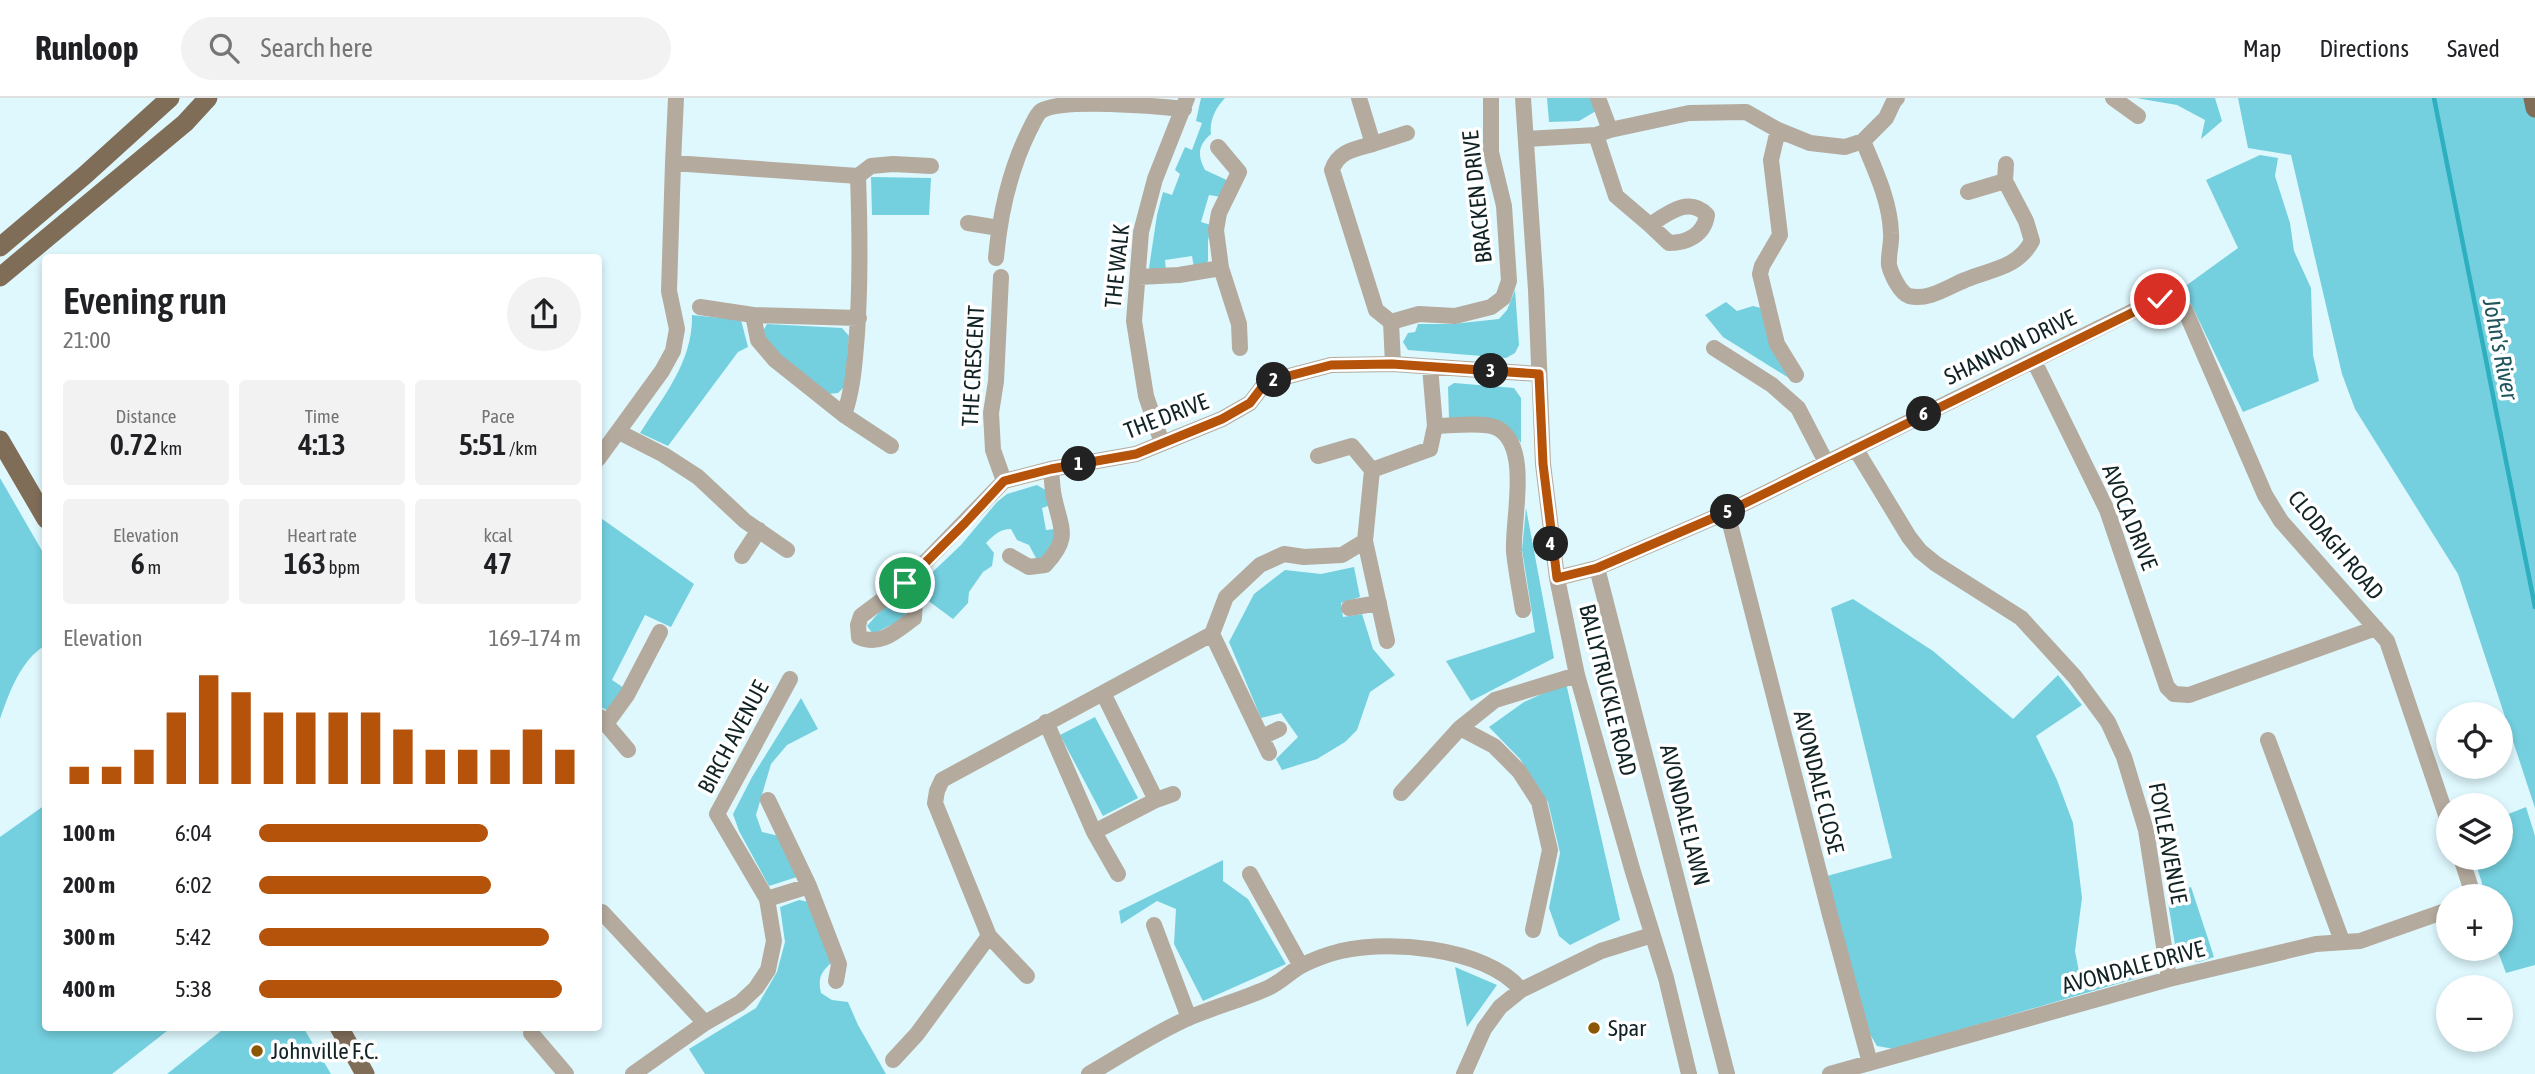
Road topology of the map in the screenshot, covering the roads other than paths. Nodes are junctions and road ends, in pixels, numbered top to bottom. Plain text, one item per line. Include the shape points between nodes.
1 (170, 98) edge
2 (208, 98) edge
3 (1359, 98) edge
4 (1491, 98) edge
5 (1522, 98) edge
6 (1598, 98) edge
7 (2113, 98) edge
8 (2533, 98) edge
9 (1894, 99) edge
10 (676, 100) edge
11 (1185, 104) edge
12 (2535, 108) edge
13 (2138, 116) dead end
14 (1778, 130) junction
15 (1603, 133) junction
16 (1407, 134) dead end
17 (1526, 139) junction
18 (1863, 141) junction
19 (1373, 144) junction
20 (1219, 147) dead end
21 (673, 163) junction
22 (2006, 164) dead end
23 (931, 166) dead end
24 (858, 176) junction
25 (2005, 181) junction
26 (1968, 192) dead end
27 (968, 223) dead end
28 (1650, 225) dead end
29 (999, 228) junction
30 (0, 247) edge
31 (996, 258) dead end
32 (1220, 268) junction
33 (1001, 277) dead end
34 (1138, 277) junction
35 (0, 278) edge
36 (2177, 302) joint
37 (700, 307) dead end
38 (753, 315) junction
39 (859, 318) junction
40 (1391, 322) junction
41 (1240, 348) dead end
42 (1714, 348) dead end
43 (2034, 361) junction
44 (1392, 364) junction
45 (1430, 367) junction
46 (1539, 374) junction
47 (1796, 375) dead end
48 (844, 415) junction
49 (1435, 426) junction
50 (619, 432) junction
51 (0, 440) edge
52 (1162, 443) junction
53 (891, 446) dead end
54 (1855, 447) junction
55 (602, 454) edge
56 (1318, 456) dead end
57 (1826, 462) junction
58 (1051, 469) junction
59 (1372, 470) junction
60 (1004, 481) junction
61 (42, 512) edge
62 (1727, 512) junction
63 (758, 530) junction
64 (1365, 541) junction
65 (787, 550) dead end
66 (743, 556) dead end
67 (1010, 556) dead end
68 (1597, 568) junction
69 (1557, 578) junction
70 (905, 583) dead end
71 (1379, 603) junction
72 (1349, 608) dead end
73 (1523, 610) dead end
74 (2376, 628) junction
75 (660, 632) dead end
76 (1212, 634) junction
77 (1387, 641) dead end
78 (1577, 675) junction
79 (790, 679) dead end
80 (1103, 693) junction
81 (602, 720) edge
82 (1046, 722) junction
83 (1460, 728) junction
84 (1279, 729) dead end
85 (2268, 740) dead end
86 (628, 750) dead end
87 (1401, 793) dead end
88 (2439, 793) edge
89 (1173, 794) dead end
90 (768, 800) dead end
91 (1156, 800) junction
92 (1094, 832) junction
93 (1118, 874) dead end
94 (1250, 874) dead end
95 (809, 886) junction
96 (767, 899) junction
97 (602, 913) edge
98 (2436, 914) edge
99 (1154, 925) dead end
100 (1533, 930) dead end
101 (1652, 935) junction
102 (989, 936) junction
103 (2342, 942) junction
104 (1301, 965) junction
105 (1027, 976) dead end
106 (2169, 979) junction
107 (836, 981) dead end
108 (1521, 990) junction
109 (1189, 1018) junction
110 (705, 1023) junction
111 (341, 1031) edge
112 (531, 1034) dead end
113 (893, 1059) dead end
114 (1870, 1063) junction
115 (365, 1074) edge
116 (566, 1074) edge
117 (633, 1074) edge
118 (1089, 1074) edge
119 (1464, 1074) edge
120 (1689, 1074) edge
121 (1727, 1074) edge
122 (1830, 1074) edge

1 - 30 main road
2 - 35 main road
3 - 19 street
4 - 40 street, BRACKEN DRIVE via 1491,152 1504,206 1509,281 1503,298 1491,307 1455,316 1419,314
5 - 17 street, BALLYTRUCKLE ROAD
6 - 15 street
7 - 13 street
8 - 12 main road
9 - 18 street via 1886,118
10 - 21 street
11 - 29 street via 1053,105 1039,112 1015,164
11 - 34 street, THE WALK via 1155,179 1141,232
14 - 15 street via 1746,112 1735,112 1689,113
14 - 18 street via 1828,147
14 - 47 street via 1771,160 1780,235 1760,274 1777,344
15 - 17 street
15 - 28 street via 1616,197
16 - 19 street
17 - 46 street, BALLYTRUCKLE ROAD
18 - 25 street via 1886,201 1891,233 1889,266 1902,292 1909,296 1936,294 1967,278 1998,270 2026,252 2032,241
19 - 40 street via 1344,153 1332,170 1376,310
20 - 32 street via 1239,172 1219,213
21 - 24 street
21 - 50 street via 669,291 677,329 673,351
22 - 25 street
23 - 24 street via 871,166
24 - 39 street
25 - 26 street
27 - 29 street
29 - 31 street
32 - 34 street
32 - 41 street via 1239,324
33 - 60 street, THE CRESCENT via 991,413 993,450
34 - 52 street, THE WALK via 1134,321 1146,396
36 - 43 street, SHANNON DRIVE via 2160,299
36 - 74 street, CLODAGH ROAD via 2191,323 2265,495 2281,521
37 - 38 street
38 - 39 street
38 - 48 street via 758,340 775,360
39 - 48 street via 851,395
40 - 44 street
42 - 57 street via 1772,385 1798,408
43 - 54 street, SHANNON DRIVE
43 - 74 street, AVOCA DRIVE via 2107,510 2167,687 2174,694 2189,695
44 - 45 street, THE DRIVE
44 - 52 street, THE DRIVE via 1331,365 1266,382 1250,403 1197,431
45 - 46 street, THE DRIVE
45 - 49 street
46 - 69 street, BALLYTRUCKLE ROAD via 1543,464
48 - 53 street
49 - 59 street via 1430,449
49 - 73 street via 1489,425 1508,438 1515,453 1514,550
50 - 55 street
50 - 63 street via 698,477
51 - 61 main road
52 - 58 street, THE DRIVE via 1136,454
54 - 57 street, SHANNON DRIVE
54 - 106 street, FOYLE AVENUE via 1920,551 2021,618 2076,677 2108,722 2137,792
56 - 59 street via 1352,446
57 - 62 street, SHANNON DRIVE
58 - 60 street, THE DRIVE
58 - 67 street via 1064,530 1056,553 1045,565 1029,567
59 - 64 street
60 - 70 street
62 - 68 street, SHANNON DRIVE
62 - 114 street, AVONDALE CLOSE
63 - 65 street
63 - 66 street
64 - 71 street
64 - 76 street via 1342,555 1284,554 1260,565 1226,597
68 - 69 street, SHANNON DRIVE
68 - 121 street, AVONDALE LAWN
69 - 78 street, BALLYTRUCKLE ROAD
71 - 72 street
71 - 77 street
74 - 88 street, CLODAGH ROAD via 2388,641
75 - 81 street via 627,695
76 - 80 street
76 - 84 street via 1266,745
78 - 83 street via 1495,700
78 - 101 street, BALLYTRUCKLE ROAD
79 - 96 street, BIRCH AVENUE via 717,814
80 - 82 street
80 - 91 street
81 - 86 street
82 - 92 street
82 - 102 street via 942,780 937,791 935,803
83 - 87 street
83 - 100 street via 1494,746 1519,771 1539,802 1550,850
85 - 103 street
89 - 91 street
90 - 95 street
91 - 92 street
92 - 93 street
94 - 104 street
95 - 96 street
95 - 107 street via 839,964
96 - 110 street, BIRCH AVENUE via 774,941 768,970 740,1003
97 - 110 street
98 - 103 street, AVONDALE DRIVE via 2360,941
99 - 109 street
101 - 108 street via 1601,951
101 - 120 street, BALLYTRUCKLE ROAD
102 - 105 street
102 - 113 street via 917,1034
103 - 106 street, AVONDALE DRIVE
104 - 108 street via 1333,953 1372,947 1416,948 1488,965
104 - 109 street via 1276,984
106 - 114 street, AVONDALE DRIVE
108 - 119 street via 1500,1007 1484,1029
109 - 118 street
110 - 117 street, BIRCH AVENUE
111 - 115 main road
112 - 116 street
114 - 122 street, AVONDALE DRIVE

